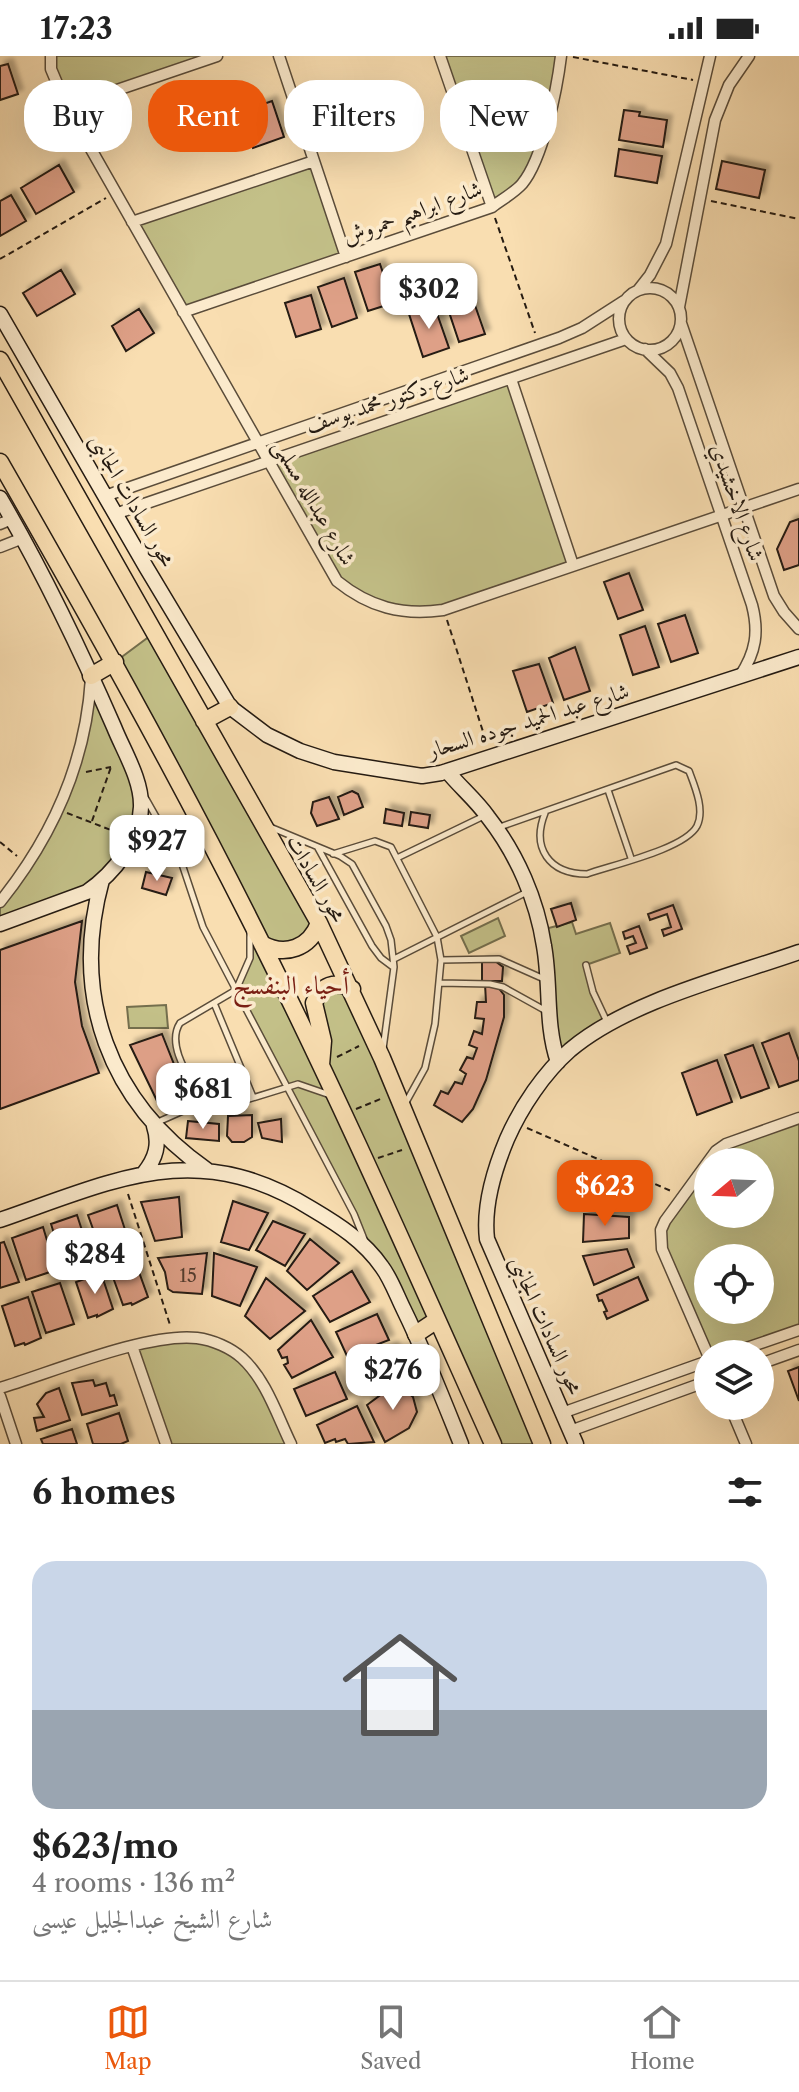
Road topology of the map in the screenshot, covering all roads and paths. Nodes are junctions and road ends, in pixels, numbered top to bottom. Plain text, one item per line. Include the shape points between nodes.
1 (51, 56) edge
2 (217, 56) edge
3 (279, 56) edge
4 (440, 56) edge
5 (561, 56) edge
6 (568, 56) edge
7 (710, 56) edge
8 (749, 56) edge
9 (56, 80) edge
10 (706, 83) junction
11 (132, 85) edge
12 (92, 152) edge
13 (314, 161) junction
14 (115, 192) junction
15 (698, 199) junction
16 (492, 207) junction
17 (799, 219) edge
18 (132, 222) junction
19 (346, 257) junction
20 (0, 259) edge
21 (639, 289) junction
22 (624, 301) junction
23 (679, 307) junction
24 (183, 312) junction
25 (0, 314) edge
26 (681, 323) junction
27 (626, 339) junction
28 (540, 345) junction
29 (645, 349) junction
30 (0, 360) edge
31 (511, 379) junction
32 (0, 385) edge
33 (35, 424) junction
34 (257, 442) junction
35 (267, 460) junction
36 (0, 462) edge
37 (799, 489) edge
38 (105, 496) junction
39 (0, 498) edge
40 (744, 508) junction
41 (115, 514) junction
42 (722, 515) junction
43 (6, 522) edge
44 (23, 538) junction
45 (0, 547) edge
46 (573, 565) junction
47 (443, 610) junction
48 (799, 629) edge
49 (799, 657) edge
50 (115, 662) junction
51 (91, 676) junction
52 (740, 676) junction
53 (230, 707) junction
54 (204, 721) junction
55 (491, 756) junction
56 (129, 764) junction
57 (111, 767) junction
58 (447, 771) junction
59 (73, 775) junction
60 (139, 788) junction
61 (608, 790) junction
62 (59, 809) junction
63 (545, 813) junction
64 (487, 815) junction
65 (92, 822) junction
66 (260, 823) junction
67 (497, 828) junction
68 (133, 838) junction
69 (0, 842) edge
70 (318, 847) junction
71 (333, 854) junction
72 (397, 858) junction
73 (631, 858) junction
74 (27, 864) junction
75 (102, 879) junction
76 (530, 891) junction
77 (0, 902) edge
78 (249, 918) junction
79 (319, 923) junction
80 (0, 924) edge
81 (437, 937) junction
82 (262, 944) junction
83 (799, 952) edge
84 (394, 959) junction
85 (441, 960) junction
86 (586, 965) dead end
87 (394, 967) junction
88 (548, 981) junction
89 (440, 983) junction
90 (352, 989) junction
91 (236, 990) junction
92 (214, 1003) junction
93 (548, 1012) junction
94 (608, 1025) junction
95 (373, 1039) junction
96 (382, 1058) junction
97 (558, 1062) junction
98 (321, 1065) junction
99 (288, 1086) junction
100 (253, 1097) junction
101 (399, 1101) junction
102 (203, 1102) junction
103 (340, 1107) junction
104 (799, 1118) edge
105 (514, 1123) junction
106 (153, 1124) junction
107 (417, 1145) junction
108 (365, 1162) junction
109 (207, 1170) junction
110 (144, 1173) junction
111 (123, 1178) junction
112 (682, 1196) junction
113 (0, 1220) edge
114 (366, 1246) junction
115 (437, 1320) junction
116 (799, 1330) edge
117 (416, 1334) junction
118 (174, 1338) junction
119 (701, 1340) edge
120 (770, 1340) edge
121 (132, 1346) junction
122 (799, 1350) edge
123 (774, 1359) edge
124 (694, 1363) edge
125 (694, 1387) edge
126 (0, 1388) edge
127 (0, 1396) edge
128 (562, 1413) junction
129 (736, 1420) edge
130 (573, 1438) edge
131 (16, 1444) edge
132 (166, 1444) edge
133 (291, 1444) edge
134 (461, 1444) edge
135 (493, 1444) edge
136 (542, 1444) edge
137 (746, 1444) edge

1 - 9 street, شارع عبدالله مسلمى
2 - 11 street
3 - 13 street
4 - 16 street
5 - 16 street, شارع ابراهيم حمروش via 532,169 521,186
6 - 10 path
7 - 10 street
8 - 15 street via 718,111
10 - 21 street via 666,244
12 - 14 street, شارع عبدالله مسلمى
13 - 18 street
13 - 19 street
14 - 18 street, شارع عبدالله مسلمى
14 - 20 path
15 - 17 path
15 - 23 street
16 - 19 street, شارع ابراهيم حمروش
16 - 28 path
18 - 24 street, شارع عبدالله مسلمى
19 - 24 street, شارع ابراهيم حمروش
21 - 22 street
21 - 23 street via 663,290
22 - 27 street via 619,320
22 - 28 street, شارع دكتور محمد يوسف via 582,328
23 - 26 street
24 - 34 street, شارع عبدالله مسلمى
25 - 38 street, محور السادات الجانبى
26 - 29 street via 668,344
26 - 40 street, شارع الاخشيدي
27 - 29 street
27 - 31 street, شارع دكتور محمد يوسف
28 - 34 street, شارع دكتور محمد يوسف
29 - 42 street, شارع الاخشيدي via 678,388
30 - 33 main road, محور السادات
31 - 35 street, شارع دكتور محمد يوسف
31 - 46 street
32 - 33 main road
33 - 54 main road, محور السادات
34 - 35 street, شارع عبدالله مسلمى
34 - 38 street, شارع دكتور محمد يوسف
35 - 41 street, شارع دكتور محمد يوسف
35 - 47 street, شارع عبدالله مسلمى via 337,581 387,609
36 - 50 main road
37 - 40 street, شارع عبدالله مسلمى
38 - 41 street, محور السادات الجانبى
39 - 43 street
40 - 42 street, شارع عبدالله مسلمى
40 - 48 street, شارع الاخشيدي via 774,596
41 - 53 street, محور السادات الجانبى
42 - 46 street, شارع عبدالله مسلمى
42 - 52 street, شارع الاخشيدي via 757,623 751,660
43 - 44 street
44 - 45 street
44 - 51 street
46 - 47 street, شارع عبدالله مسلمى
47 - 55 path
49 - 52 street, شارع عبد الحميد جوده السحار
50 - 51 main road
50 - 78 main road
51 - 56 street
51 - 59 street via 86,726
52 - 55 street, شارع عبد الحميد جوده السحار
53 - 54 main road
53 - 58 street, شارع عبد الحميد جوده السحار via 267,735 334,762 422,776
54 - 66 main road, محور السادات
55 - 58 street, شارع عبد الحميد جوده السحار
56 - 57 path
56 - 60 street
57 - 59 path
57 - 65 path
58 - 64 street
59 - 62 street
60 - 68 street via 140,819
60 - 91 lane via 181,861 203,927
61 - 63 lane
61 - 73 lane
61 - 73 lane via 676,765 689,771 700,805 696,827 679,842
62 - 65 path
62 - 74 street
63 - 67 lane
63 - 73 lane via 540,825 543,851 561,870 587,874
64 - 67 street
64 - 72 lane
65 - 68 path
66 - 70 lane
66 - 79 main road, محور السادات
67 - 76 street
68 - 75 street
69 - 74 path
70 - 71 lane
70 - 87 lane via 372,946
71 - 72 lane via 379,841
71 - 84 lane via 356,869 386,926
72 - 81 lane
74 - 77 street
75 - 80 street via 87,892
75 - 106 street via 90,949 98,1020 125,1086
76 - 81 lane
76 - 88 street
78 - 82 main road
78 - 91 lane via 250,958
79 - 82 main road via 312,937 292,950
79 - 90 main road, محور السادات
81 - 84 lane
81 - 85 lane
82 - 98 main road
83 - 94 street via 666,998
84 - 87 lane
85 - 88 lane via 499,959
85 - 89 lane
86 - 94 lane
87 - 96 lane
88 - 93 street
89 - 93 lane via 503,987
89 - 101 lane via 425,1068
90 - 95 main road, محور السادات
90 - 98 main road via 335,984 316,997
91 - 92 lane
91 - 99 lane
92 - 100 lane
92 - 102 lane via 180,1023 174,1036
93 - 97 street
94 - 97 street
95 - 96 main road, محور السادات
95 - 98 path
96 - 101 main road, محور السادات
97 - 105 street
98 - 103 main road
99 - 100 lane
99 - 103 lane via 309,1086
99 - 114 lane
100 - 102 lane via 216,1108
101 - 103 path
101 - 107 main road, محور السادات
102 - 106 lane
103 - 108 main road
104 - 112 street via 726,1144
105 - 112 path
105 - 128 street, محور السادات الجانبى via 495,1167 485,1222 491,1254
106 - 109 street
106 - 110 street via 157,1146
107 - 108 path
107 - 136 main road, محور السادات
108 - 115 main road
109 - 110 street
109 - 114 street via 276,1188
110 - 111 street
111 - 113 street
111 - 118 path
112 - 119 street via 665,1221 660,1240
114 - 117 street via 384,1269
115 - 117 main road
115 - 135 main road
116 - 120 street
117 - 134 street
118 - 121 street
118 - 133 street via 220,1344 240,1356 256,1374
121 - 126 street
121 - 132 street
122 - 123 street
124 - 128 street
125 - 130 street
127 - 131 street
128 - 130 street, محور السادات الجانبى
129 - 137 street

